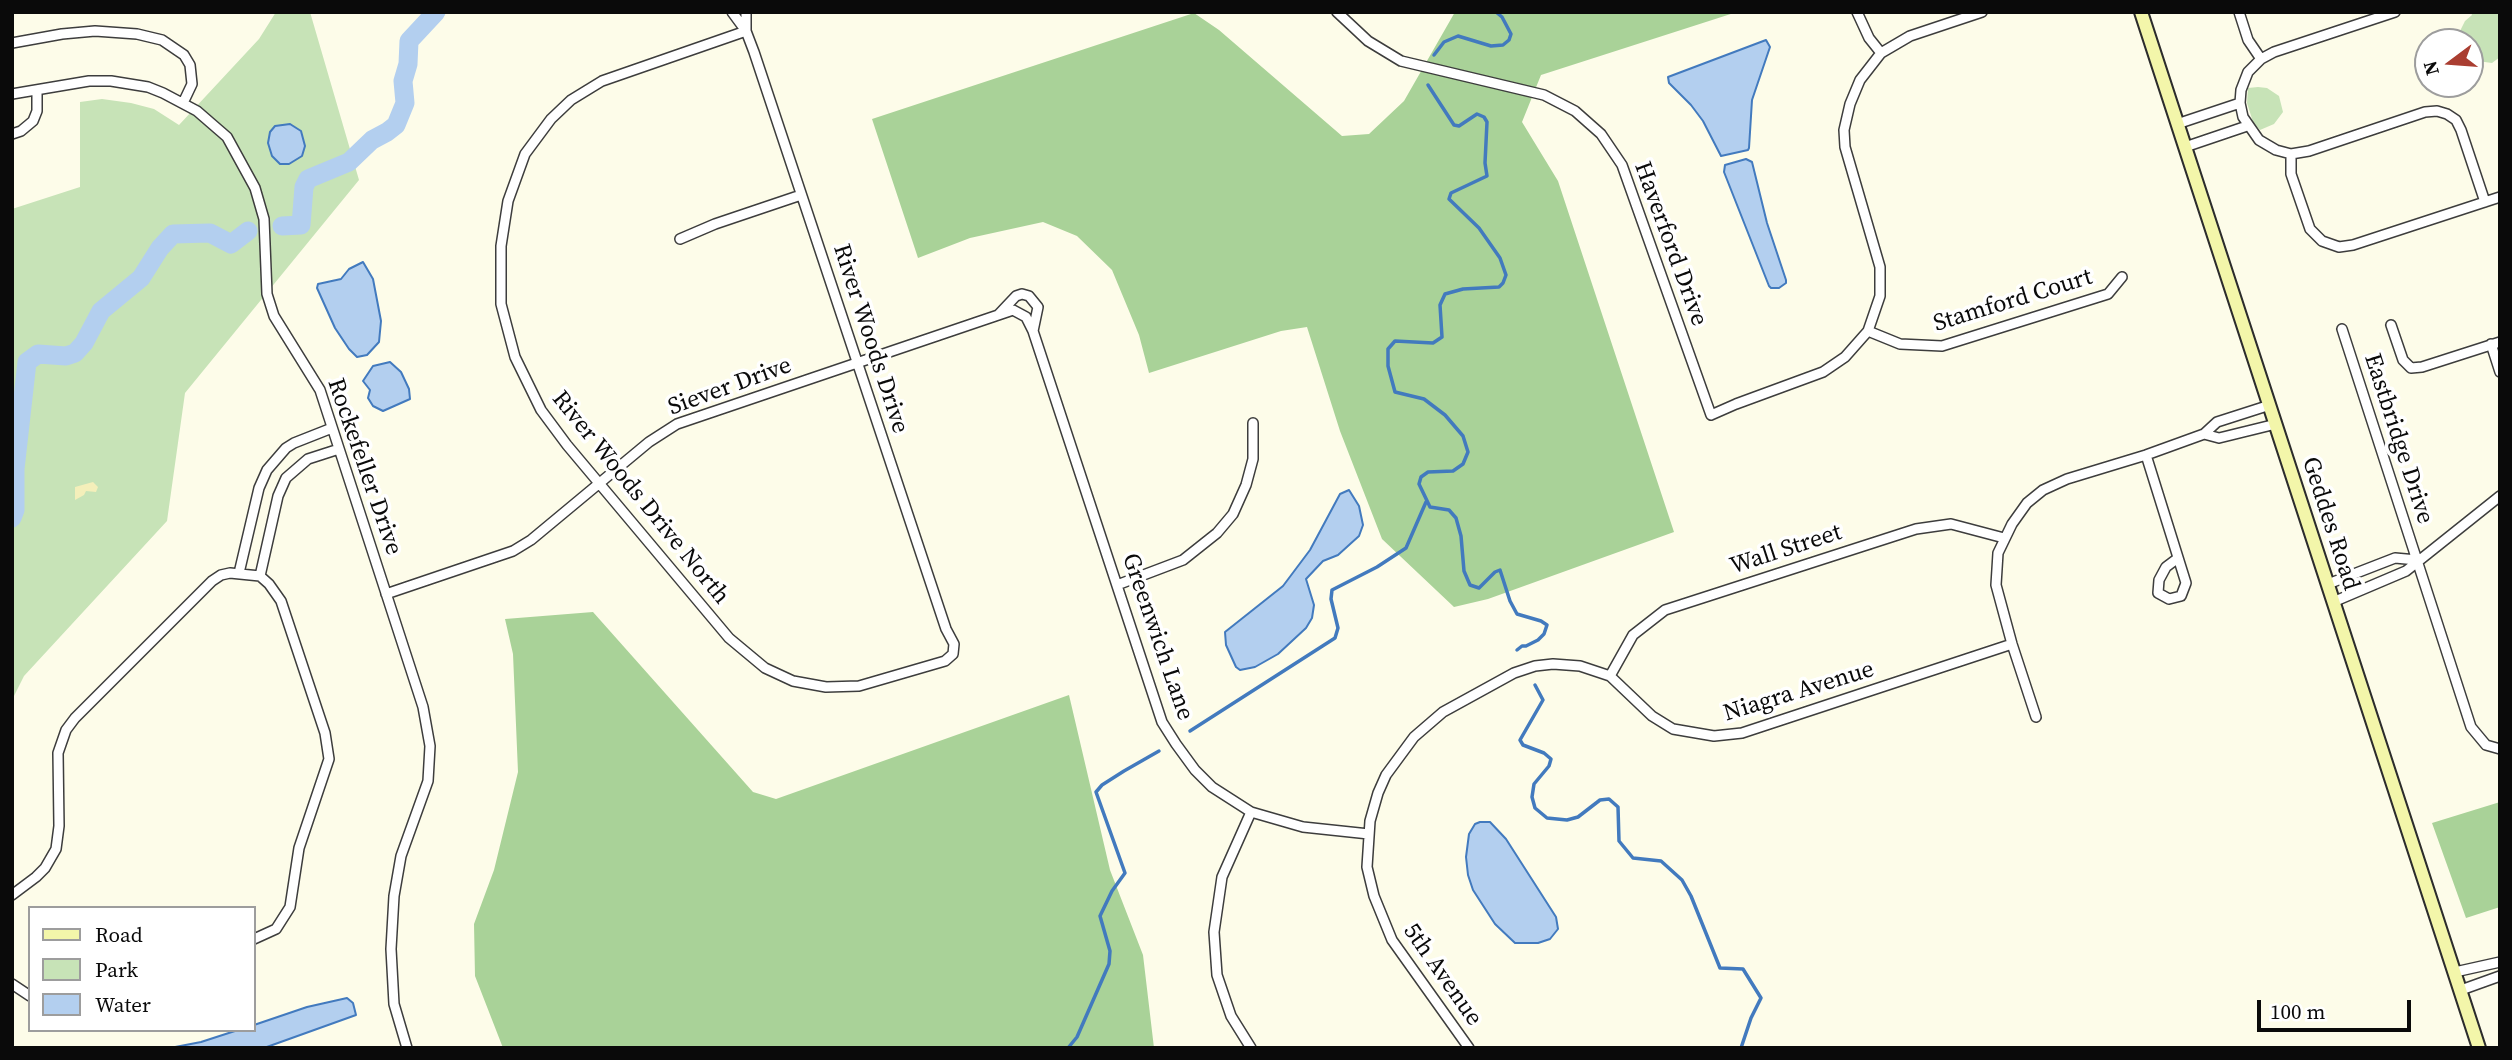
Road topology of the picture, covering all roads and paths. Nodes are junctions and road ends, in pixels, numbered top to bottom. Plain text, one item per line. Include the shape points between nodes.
1 (732, 12) edge
2 (746, 12) edge
3 (1336, 12) edge
4 (1857, 12) edge
5 (1982, 12) edge
6 (2141, 12) edge
7 (2239, 12) edge
8 (2395, 12) edge
9 (746, 31) junction
10 (12, 43) edge
11 (1881, 53) junction
12 (2261, 59) junction
13 (37, 90) junction
14 (12, 94) edge
15 (183, 103) junction
16 (2240, 103) junction
17 (2245, 121) junction
18 (2177, 124) junction
19 (12, 134) edge
20 (2185, 147) junction
21 (2291, 154) junction
22 (801, 195) junction
23 (2500, 197) edge
24 (2485, 202) junction
25 (680, 239) dead end
26 (2122, 277) dead end
27 (1029, 296) joint
28 (1018, 312) joint
29 (999, 314) junction
30 (2391, 325) dead end
31 (2342, 329) dead end
32 (1034, 331) junction
33 (1868, 331) junction
34 (2495, 343) edge
35 (857, 363) junction
36 (2500, 372) edge
37 (2270, 405) junction
38 (1253, 423) dead end
39 (2276, 424) junction
40 (332, 428) junction
41 (2204, 434) junction
42 (339, 449) junction
43 (279, 455) junction
44 (2146, 455) junction
45 (293, 470) junction
46 (600, 483) junction
47 (2500, 496) edge
48 (2004, 538) junction
49 (247, 541) junction
50 (267, 544) junction
51 (2178, 558) dead end
52 (2417, 560) junction
53 (239, 573) junction
54 (260, 576) junction
55 (2328, 584) junction
56 (1117, 585) junction
57 (386, 594) junction
58 (2333, 601) junction
59 (2012, 644) junction
60 (951, 657) joint
61 (1610, 676) junction
62 (2036, 717) dead end
63 (2500, 749) edge
64 (1251, 812) junction
65 (1369, 834) junction
66 (12, 895) edge
67 (256, 938) edge
68 (2500, 962) edge
69 (2455, 972) junction
70 (2500, 976) edge
71 (2461, 990) junction
72 (407, 1048) edge
73 (1251, 1048) edge
74 (1469, 1048) edge
75 (2479, 1048) edge

1 - 9 street, River Woods Drive
2 - 9 street, River Woods Drive
3 - 33 street, Haverford Drive via 1401,61 1544,95 1575,111 1601,134 1622,164 1711,415 1823,372 1845,357
4 - 11 street
5 - 11 street via 1910,36
6 - 18 main road, Geddes Road
7 - 12 street via 2248,40
8 - 12 street
9 - 22 street, River Woods Drive
9 - 46 street, River Woods Drive North via 617,75 582,92 541,131 512,184 500,266 501,304 510,341 541,410
10 - 15 street via 95,31 162,40 190,65 192,84
11 - 33 street via 1855,89 1844,130 1849,165 1880,267 1880,296
12 - 16 street via 2248,72
13 - 14 street, Rockefeller Drive
13 - 15 street, Rockefeller Drive via 111,81 148,88
13 - 19 street via 33,121
15 - 40 street, Rockefeller Drive via 227,137 255,188 264,219 267,294 274,316 320,390
16 - 17 street
16 - 18 street
17 - 20 street
17 - 21 street via 2266,145
18 - 20 main road, Geddes Road
20 - 37 main road, Geddes Road
21 - 24 street via 2425,112 2442,112 2459,125
21 - 24 street via 2291,174 2307,221 2315,236 2329,245 2353,245
22 - 25 street
22 - 35 street, River Woods Drive
23 - 24 street
26 - 33 street, Stamford Court via 2108,294 1942,346 1912,346
27 - 29 street, Siever Drive via 1016,296
27 - 32 street, Greenwich Lane via 1038,307
28 - 29 street, Siever Drive
28 - 32 street, Greenwich Lane
29 - 35 street, Siever Drive
30 - 34 street via 2403,360 2411,368
31 - 52 street, Eastbridge Drive
32 - 56 street, Greenwich Lane
34 - 36 street
35 - 46 street, Siever Drive via 677,424
35 - 60 street, River Woods Drive via 954,644
37 - 39 main road, Geddes Road
37 - 41 street via 2217,422
38 - 56 street via 1253,459 1233,514 1183,560
39 - 41 street via 2219,438
39 - 55 main road, Geddes Road
40 - 42 street, Rockefeller Drive
40 - 43 street via 294,443
41 - 44 street
42 - 45 street via 308,458
42 - 57 street, Rockefeller Drive
43 - 45 street
43 - 49 street via 259,488
44 - 48 street via 2043,490 2027,503
44 - 51 street
45 - 50 street via 281,486
46 - 57 street, Siever Drive via 513,551
46 - 60 street, River Woods Drive North via 729,638 774,673 809,685 847,687
47 - 52 street
48 - 59 street via 1996,585
48 - 61 street, Wall Street via 1951,524 1916,529 1665,610 1633,635
49 - 50 street
49 - 53 street
50 - 54 street
52 - 55 street via 2395,558
52 - 58 street via 2406,571
52 - 63 street, Eastbridge Drive via 2471,727 2486,745
53 - 54 street
53 - 66 street via 221,575 206,587 66,730 58,753 56,849 45,868
54 - 67 street via 282,601 326,733 329,759 299,848 290,907 276,929
55 - 58 main road, Geddes Road
56 - 64 street, Greenwich Lane via 1162,722 1195,770
57 - 72 street, Rockefeller Drive via 424,707 430,746 428,781 401,856 394,896 394,1004
58 - 69 main road, Geddes Road
59 - 61 street, Niagra Avenue via 1742,733 1714,736 1673,729 1652,716
59 - 62 street
61 - 65 street, 5th Avenue via 1580,666 1535,666 1443,712 1414,737 1386,775
64 - 65 street, Greenwich Lane via 1303,827
64 - 73 street via 1222,877 1214,932 1217,975 1231,1016
65 - 74 street, 5th Avenue via 1367,867 1384,925
68 - 69 street
69 - 71 main road, Geddes Road
70 - 71 street
71 - 75 main road, Geddes Road

